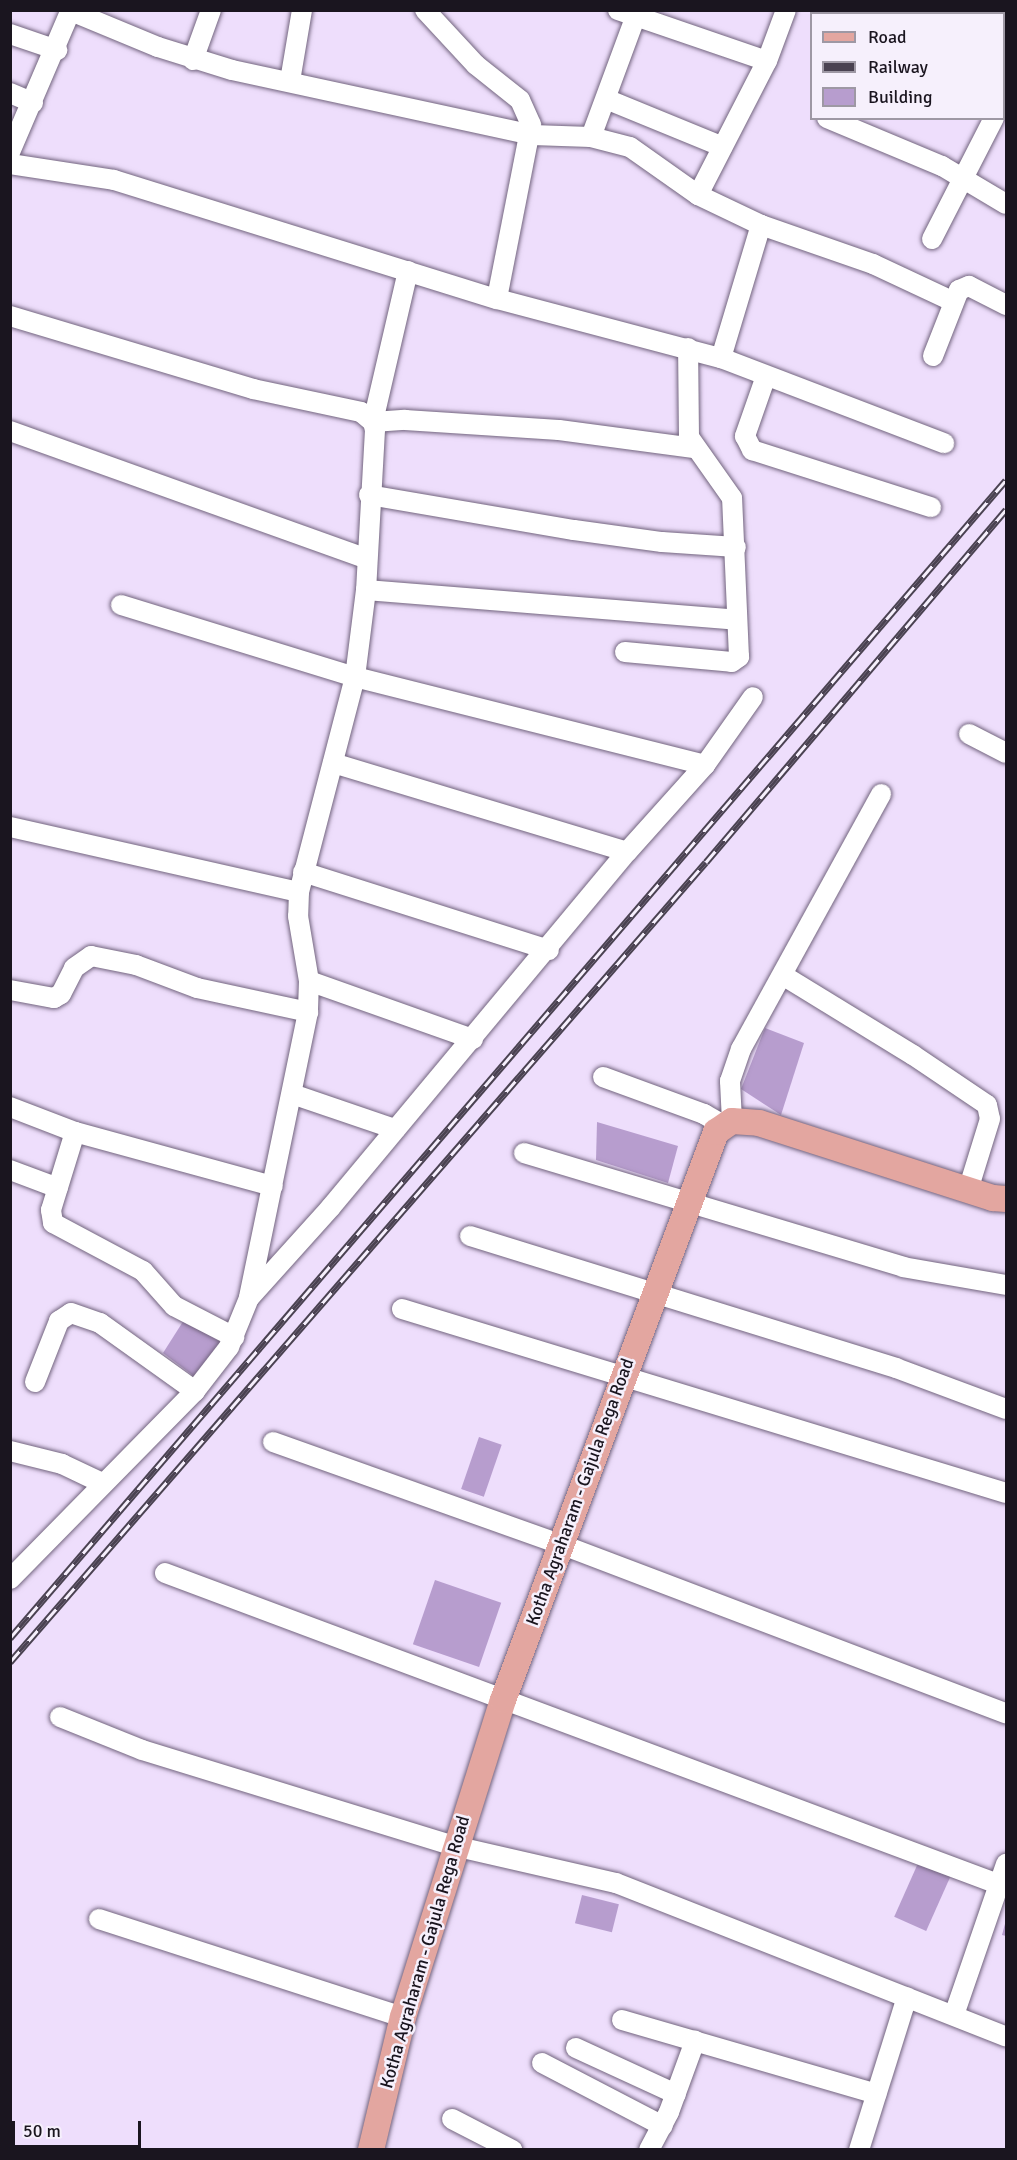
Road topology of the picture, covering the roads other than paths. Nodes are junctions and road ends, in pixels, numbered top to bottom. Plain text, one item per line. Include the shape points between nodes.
1 (211, 10) edge
2 (302, 10) edge
3 (425, 10) edge
4 (786, 10) edge
5 (71, 11) edge
6 (630, 12) edge
7 (10, 34) edge
8 (57, 50) junction
9 (193, 60) junction
10 (767, 61) junction
11 (290, 81) junction
12 (10, 93) edge
13 (606, 99) junction
14 (33, 103) junction
15 (832, 120) edge
16 (993, 120) edge
17 (532, 135) junction
18 (591, 137) junction
19 (723, 147) junction
20 (10, 152) edge
21 (10, 164) edge
22 (964, 178) junction
23 (698, 195) junction
24 (1006, 204) edge
25 (761, 225) junction
26 (932, 239) dead end
27 (408, 271) junction
28 (497, 299) junction
29 (954, 302) junction
30 (1006, 305) edge
31 (10, 316) edge
32 (688, 348) junction
33 (933, 356) dead end
34 (721, 358) junction
35 (766, 376) junction
36 (373, 422) junction
37 (10, 431) edge
38 (944, 443) dead end
39 (694, 448) junction
40 (369, 495) junction
41 (931, 507) dead end
42 (736, 547) junction
43 (367, 559) junction
44 (366, 591) junction
45 (121, 605) dead end
46 (738, 620) junction
47 (625, 652) dead end
48 (355, 677) junction
49 (753, 697) dead end
50 (969, 734) dead end
51 (1006, 753) edge
52 (333, 763) junction
53 (705, 765) junction
54 (881, 794) dead end
55 (10, 827) edge
56 (627, 852) junction
57 (303, 872) junction
58 (299, 892) junction
59 (549, 950) junction
60 (784, 976) junction
61 (309, 981) junction
62 (10, 990) edge
63 (308, 1012) junction
64 (473, 1039) junction
65 (603, 1077) dead end
66 (292, 1094) junction
67 (10, 1107) edge
68 (727, 1123) junction
69 (395, 1130) junction
70 (75, 1132) junction
71 (524, 1153) dead end
72 (10, 1170) edge
73 (273, 1186) junction
74 (58, 1188) junction
75 (968, 1190) junction
76 (1006, 1199) edge
77 (687, 1204) junction
78 (470, 1236) dead end
79 (1006, 1285) edge
80 (653, 1294) junction
81 (249, 1298) junction
82 (402, 1310) dead end
83 (234, 1337) junction
84 (622, 1379) junction
85 (35, 1382) dead end
86 (195, 1390) junction
87 (1006, 1409) edge
88 (273, 1442) dead end
89 (10, 1451) edge
90 (102, 1483) junction
91 (1006, 1493) edge
92 (560, 1544) junction
93 (165, 1573) dead end
94 (10, 1579) edge
95 (502, 1700) junction
96 (1006, 1713) edge
97 (60, 1717) dead end
98 (454, 1846) junction
99 (1006, 1864) edge
100 (1003, 1886) edge
101 (99, 1919) dead end
102 (907, 1997) junction
103 (954, 2015) junction
104 (403, 2017) junction
105 (622, 2020) dead end
106 (1006, 2037) edge
107 (695, 2041) junction
108 (576, 2048) dead end
109 (542, 2062) dead end
110 (676, 2094) junction
111 (876, 2094) junction
112 (452, 2119) dead end
113 (663, 2126) junction
114 (371, 2150) edge
115 (512, 2150) edge
116 (650, 2150) edge
117 (859, 2150) edge

1 - 9 street
2 - 11 street
3 - 17 street via 476,65 520,100
4 - 10 street
5 - 8 street
5 - 9 street
6 - 10 street
6 - 13 street
7 - 8 street
8 - 14 street
9 - 11 street
10 - 19 street
11 - 17 street
12 - 14 street
13 - 18 street
13 - 19 street
14 - 20 street
15 - 22 street
16 - 22 street
17 - 18 street
17 - 28 street
18 - 23 street via 630,147
19 - 23 street
21 - 27 street via 114,180
22 - 24 street
22 - 26 street
23 - 25 street
25 - 29 street via 873,264
25 - 34 street
27 - 28 street
27 - 36 street
28 - 32 street
29 - 30 street via 958,290 969,286
29 - 33 street
31 - 36 street via 253,389 361,412
32 - 34 street
32 - 39 street via 687,426
34 - 35 street
35 - 38 street
35 - 41 street via 745,436 752,450
36 - 39 street via 405,420 559,429
36 - 40 street
37 - 43 street
39 - 42 street via 732,498
40 - 42 street via 574,530
40 - 43 street
42 - 46 street
43 - 44 street
44 - 46 street
44 - 48 street
45 - 48 street
46 - 47 street via 737,661
48 - 52 street
48 - 53 street
49 - 53 street
50 - 51 street
52 - 56 street
52 - 57 street
53 - 56 street
54 - 60 street
55 - 58 street
56 - 59 street
57 - 58 street
57 - 59 street
58 - 61 street via 298,916
59 - 64 street
60 - 68 street via 750,1029 733,1067
60 - 75 street via 987,1105 990,1119
61 - 63 street
61 - 64 street
62 - 63 street via 54,998 61,994 74,968 91,956 136,965 197,988
63 - 66 street
64 - 69 street
65 - 68 street
66 - 69 street
66 - 73 street
67 - 70 street
68 - 75 main road via 759,1124
68 - 77 main road, Kotha Agraharam - Gajula Rega Road via 716,1132
69 - 81 street
70 - 73 street
70 - 74 street
71 - 77 street
72 - 74 street
73 - 81 street
74 - 83 street via 51,1216 58,1229 134,1265 174,1306
75 - 76 main road
77 - 79 street via 903,1266
77 - 80 main road, Kotha Agraharam - Gajula Rega Road
78 - 80 street
80 - 84 main road, Kotha Agraharam - Gajula Rega Road
80 - 87 street via 896,1368
81 - 83 street
82 - 84 street
83 - 86 street
84 - 91 street
84 - 92 main road, Kotha Agraharam - Gajula Rega Road
85 - 86 street via 59,1321 71,1313 100,1323
86 - 90 street
88 - 92 street
89 - 90 street via 62,1464
90 - 94 street
92 - 95 main road, Kotha Agraharam - Gajula Rega Road
92 - 96 street
93 - 95 street
95 - 98 main road, Kotha Agraharam - Gajula Rega Road
95 - 100 street
97 - 98 street via 142,1750
98 - 102 street via 616,1882
98 - 104 main road, Kotha Agraharam - Gajula Rega Road
99 - 100 street
100 - 103 street
101 - 104 street
102 - 103 street
102 - 111 street
103 - 106 street
104 - 114 main road, Kotha Agraharam - Gajula Rega Road
105 - 107 street
107 - 110 street
107 - 111 street
108 - 110 street
109 - 113 street
110 - 113 street
111 - 117 street
112 - 115 street
113 - 116 street

